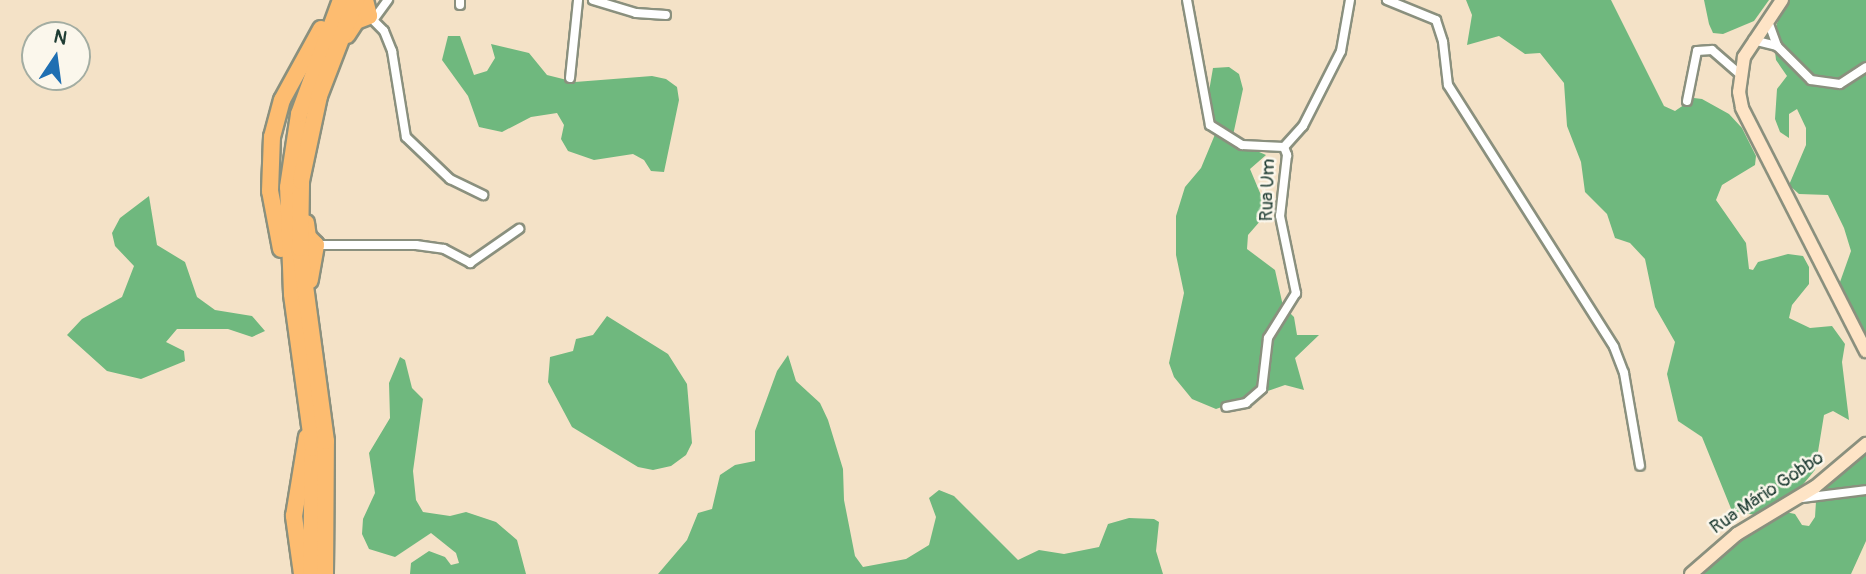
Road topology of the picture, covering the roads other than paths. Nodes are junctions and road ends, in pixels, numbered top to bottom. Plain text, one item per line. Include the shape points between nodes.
1 (340, 0) edge
2 (356, 0) edge
3 (388, 0) edge
4 (578, 0) edge
5 (593, 0) edge
6 (1187, 0) edge
7 (1350, 0) edge
8 (1387, 0) edge
9 (1782, 0) edge
10 (369, 12) edge
11 (666, 15) dead end
12 (1768, 20) junction
13 (1753, 40) junction
14 (338, 44) junction
15 (1777, 46) junction
16 (1866, 66) edge
17 (1740, 74) junction
18 (570, 78) dead end
19 (1687, 101) dead end
20 (1284, 147) junction
21 (301, 181) junction
22 (483, 195) dead end
23 (519, 229) dead end
24 (316, 245) junction
25 (308, 310) junction
26 (1866, 351) edge
27 (1226, 407) dead end
28 (311, 421) junction
29 (1866, 444) edge
30 (1640, 466) dead end
31 (1866, 490) edge
32 (1796, 499) junction
33 (302, 574) edge
34 (311, 574) edge
35 (325, 574) edge
36 (1691, 574) edge

1 - 28 highway via 282,100 272,137 270,191 292,294
2 - 14 highway
3 - 10 street
4 - 18 street
5 - 11 street via 636,13
6 - 20 street, Rua Um via 1210,125 1242,145
7 - 20 street via 1341,51 1303,126
8 - 30 street via 1436,20 1448,85 1614,347 1635,421
9 - 12 street
10 - 14 highway
10 - 22 street via 393,51 406,136 450,179
12 - 13 street
12 - 15 street
13 - 15 street
13 - 17 street
14 - 21 highway via 312,118
15 - 16 street via 1811,80 1826,85 1848,81
17 - 19 street via 1712,50 1701,49 1694,56
17 - 26 street via 1742,108
20 - 27 street, Rua Um via 1287,161 1280,216 1296,293 1268,338 1262,389 1245,402
21 - 24 highway via 306,229
21 - 25 highway via 300,248
23 - 24 street via 470,263 444,248 416,244
24 - 25 highway
25 - 35 highway via 326,441
28 - 33 highway via 294,516
28 - 34 highway
29 - 32 street, Rua Mário Gobbo
31 - 32 street
32 - 36 street, Rua Mário Gobbo via 1737,534

